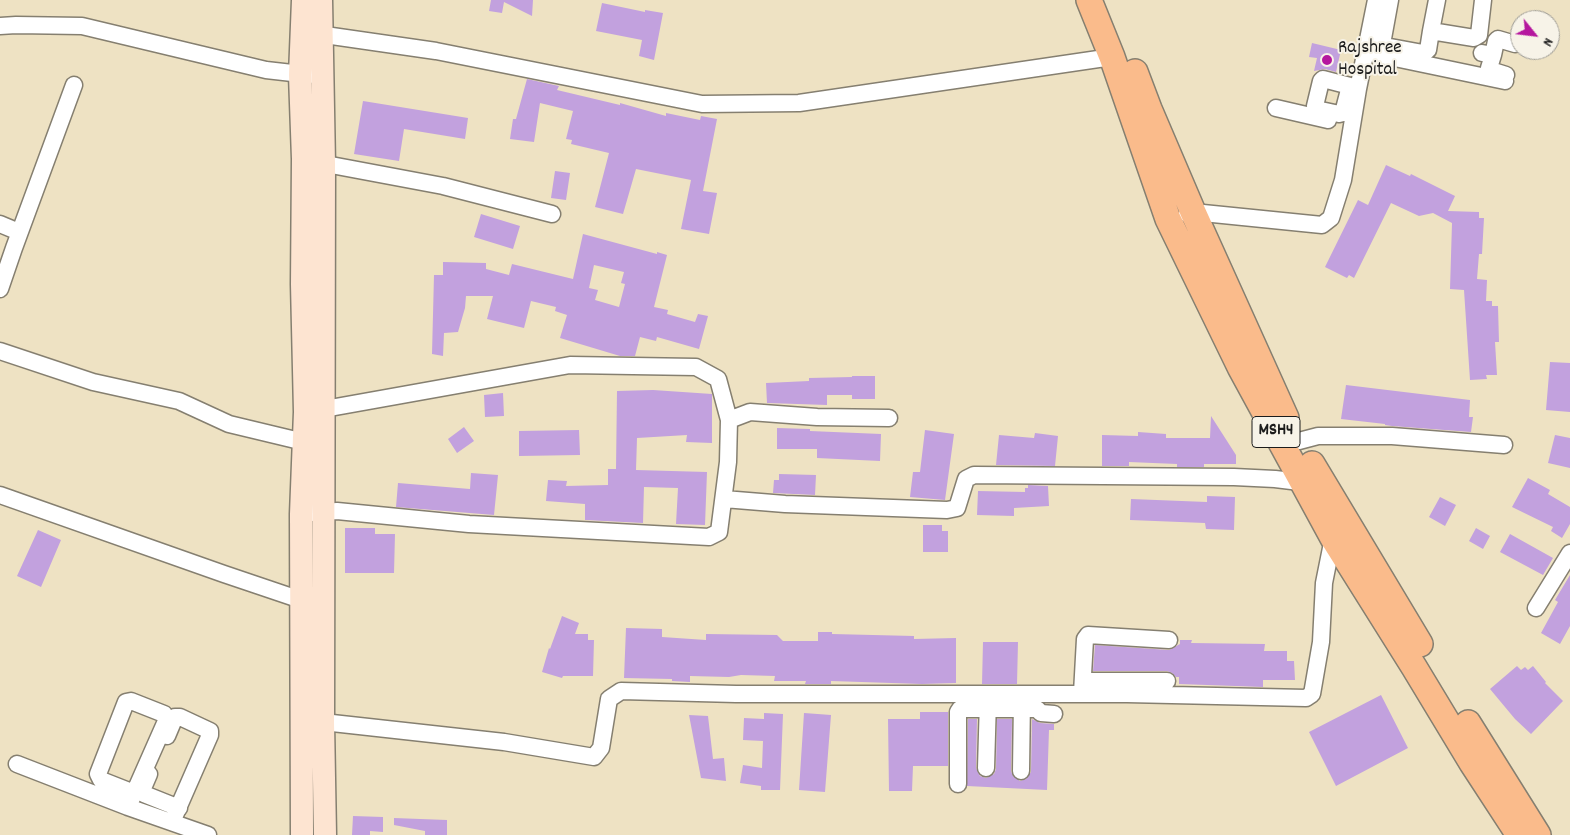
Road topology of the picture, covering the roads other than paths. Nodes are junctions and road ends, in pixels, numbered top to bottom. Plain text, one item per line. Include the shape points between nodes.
1 (303, 0) edge
2 (321, 0) edge
3 (1089, 0) edge
4 (1108, 0) edge
5 (1376, 0) edge
6 (1390, 0) edge
7 (1437, 0) edge
8 (1483, 0) edge
9 (0, 26) edge
10 (1431, 31) junction
11 (311, 33) junction
12 (1510, 43) edge
13 (1487, 49) junction
14 (1366, 52) junction
15 (1112, 57) junction
16 (311, 76) junction
17 (1477, 76) junction
18 (74, 85) dead end
19 (1354, 87) junction
20 (1276, 108) dead end
21 (1329, 116) junction
22 (1352, 126) junction
23 (314, 162) junction
24 (1193, 212) junction
25 (552, 214) dead end
26 (1168, 219) junction
27 (0, 224) edge
28 (19, 232) junction
29 (0, 289) edge
30 (0, 350) edge
31 (315, 410) junction
32 (889, 418) dead end
33 (729, 420) junction
34 (1299, 441) junction
35 (314, 442) junction
36 (1504, 445) dead end
37 (1314, 482) junction
38 (0, 495) edge
39 (724, 499) junction
40 (323, 512) junction
41 (300, 514) junction
42 (1333, 538) junction
43 (1570, 553) edge
44 (301, 600) junction
45 (323, 602) junction
46 (1536, 608) dead end
47 (1169, 640) dead end
48 (1167, 681) dead end
49 (1083, 687) junction
50 (1128, 687) junction
51 (988, 702) junction
52 (1022, 702) junction
53 (1054, 714) dead end
54 (312, 721) junction
55 (17, 764) dead end
56 (986, 768) dead end
57 (1021, 771) dead end
58 (958, 784) dead end
59 (131, 800) junction
60 (175, 815) junction
61 (208, 835) edge
62 (302, 835) edge
63 (325, 835) edge
64 (1519, 835) edge
65 (1538, 835) edge

1 - 11 main road
2 - 11 main road
3 - 15 main road, MSH4
4 - 24 main road, MSH4 via 1149,110
5 - 14 street
6 - 10 street via 1382,44 1423,53 1428,50
7 - 10 street
8 - 10 street via 1479,35 1474,38
9 - 16 street via 82,26 266,70
11 - 15 street via 436,51 702,104 799,103
11 - 16 main road
12 - 13 street via 1498,39
13 - 17 street
13 - 17 street via 1490,70 1505,78
14 - 17 street
14 - 19 street
15 - 26 main road, MSH4
16 - 23 main road
18 - 28 street
19 - 21 street via 1343,113
19 - 21 street via 1321,81 1314,106
19 - 22 street
20 - 21 street
21 - 22 street
22 - 24 street via 1343,180 1331,218 1322,225
23 - 25 street via 443,186
23 - 31 main road via 302,284
24 - 26 street
24 - 34 main road, MSH4 via 1281,410
26 - 37 main road, MSH4 via 1240,367
27 - 28 street
28 - 29 street
30 - 35 street via 93,382 179,401 229,424
31 - 33 street via 570,365 696,367 718,379
31 - 35 main road
32 - 33 street via 750,412
33 - 39 street
34 - 36 street via 1318,436 1392,436
34 - 37 main road, MSH4
35 - 40 main road
35 - 41 main road
37 - 39 street via 1234,476 974,475 966,479 957,508 948,510
37 - 42 main road, MSH4
37 - 65 main road, MSH4
38 - 44 street
39 - 40 street via 719,532 709,536 469,524
40 - 41 street
40 - 45 main road
41 - 44 main road
42 - 50 street via 1324,583 1321,642 1312,694 1306,698
42 - 64 main road, MSH4
43 - 46 street
44 - 45 street
44 - 54 main road
45 - 54 main road
47 - 49 street via 1088,635 1085,639
48 - 50 street
49 - 50 street
49 - 52 street
51 - 52 street
51 - 54 street via 621,691 609,699 601,748 594,757 504,742
51 - 56 street
51 - 58 street via 958,712
52 - 53 street via 1041,713
52 - 57 street
54 - 62 main road
54 - 63 main road
55 - 59 street
59 - 59 street via 166,720 164,714 131,701 126,702 98,774 101,780
59 - 60 street
60 - 60 street via 210,735 210,731 180,717 175,717 143,788 144,794
60 - 61 street

